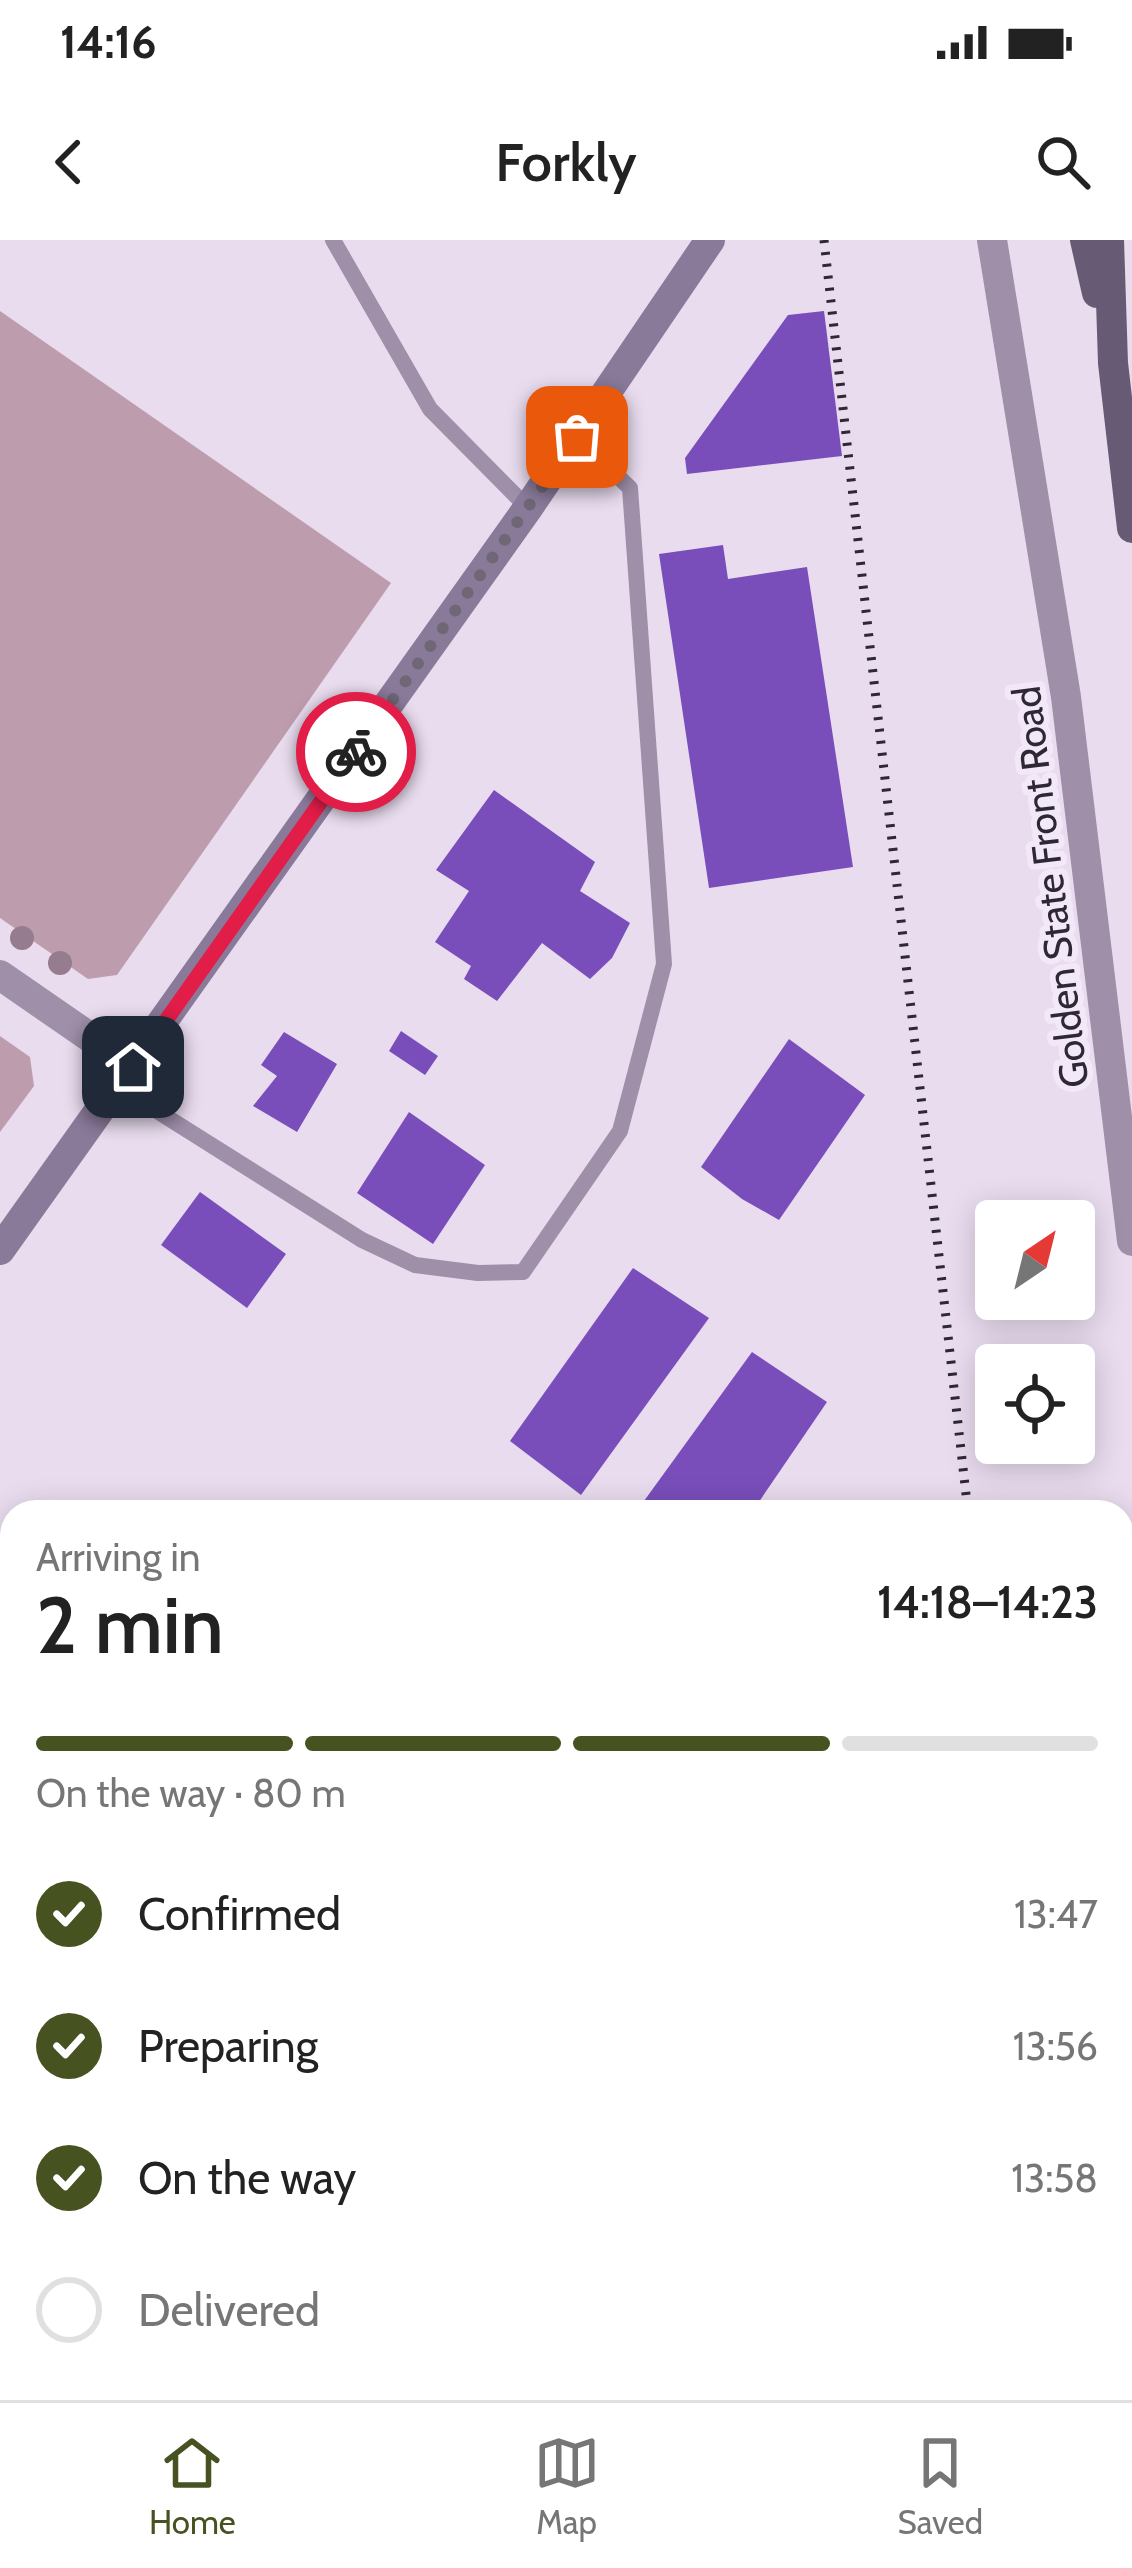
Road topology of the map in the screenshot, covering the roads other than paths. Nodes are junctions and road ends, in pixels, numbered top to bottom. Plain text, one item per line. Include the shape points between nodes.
1 (333, 240) edge
2 (710, 240) edge
3 (992, 240) edge
4 (1085, 240) edge
5 (1109, 240) edge
6 (1113, 363) junction
7 (577, 437) junction
8 (528, 508) junction
9 (1132, 528) edge
10 (0, 975) edge
11 (126, 1077) junction
12 (1132, 1241) edge
13 (0, 1250) edge

1 - 8 lane via 430,410
2 - 7 street
3 - 12 street, Golden State Front Road via 1066,697
4 - 6 main road
5 - 6 main road
6 - 9 main road
7 - 8 street
7 - 11 lane via 630,488 664,964 620,1131 523,1272 415,1265 362,1240
8 - 11 street
10 - 11 street
11 - 13 street

